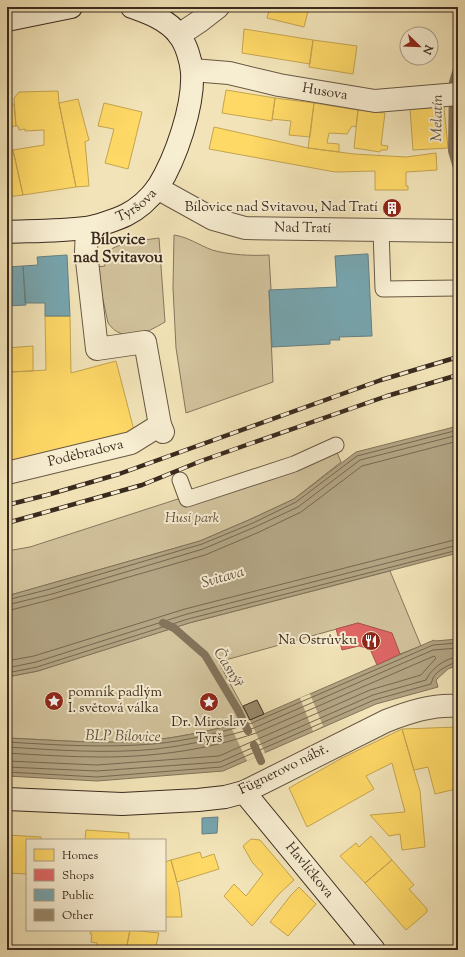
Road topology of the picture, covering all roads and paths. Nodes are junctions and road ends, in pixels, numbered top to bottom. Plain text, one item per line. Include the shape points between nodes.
1 (71, 7) edge
2 (132, 7) edge
3 (218, 7) edge
4 (7, 20) edge
5 (179, 35) junction
6 (192, 70) junction
7 (452, 95) edge
8 (157, 188) junction
9 (87, 228) junction
10 (381, 230) junction
11 (7, 232) edge
12 (458, 232) edge
13 (458, 288) edge
14 (336, 445) dead end
15 (7, 473) edge
16 (180, 480) dead end
17 (458, 706) edge
18 (244, 792) junction
19 (7, 799) edge
20 (374, 950) edge

1 - 4 street
2 - 5 street, Tyršova via 157,17
3 - 5 street
5 - 6 street, Tyršova via 187,50
6 - 7 street, Husova via 229,74 375,101
6 - 8 street, Tyršova via 190,94 181,135
8 - 9 street, Tyršova via 142,204 126,215
8 - 10 street, Nad Tratí via 213,219 245,228
9 - 11 street, Tyršova
9 - 15 street, Poděbradova via 86,252 97,349 145,342 163,433
10 - 12 street, Nad Tratí
10 - 13 lane via 383,289
14 - 16 lane via 294,464 187,499
17 - 18 street, Fügnerovo nábř. via 410,712 386,721
18 - 19 street, Fügnerovo nábř. via 198,800 122,804
18 - 20 street, Havlíčkova

